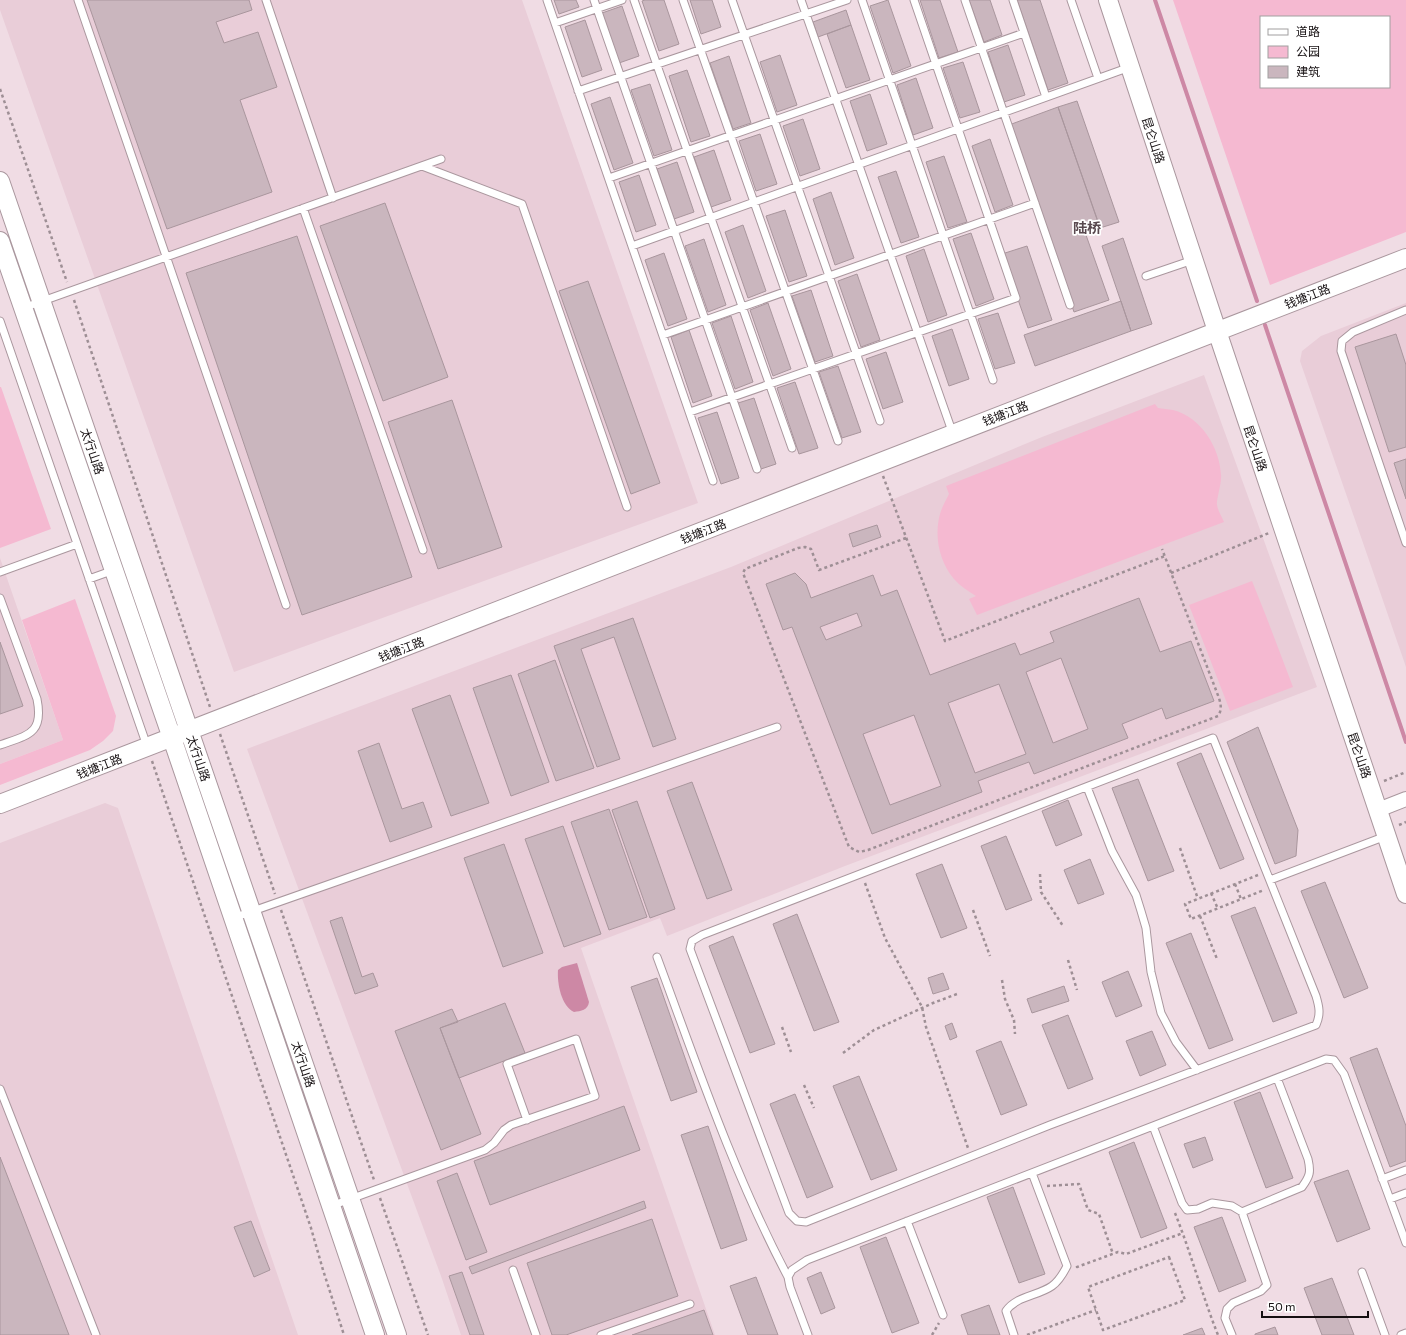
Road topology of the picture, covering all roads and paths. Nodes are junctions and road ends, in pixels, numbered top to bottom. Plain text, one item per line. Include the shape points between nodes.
1 (78, 0) edge
2 (266, 0) edge
3 (547, 0) edge
4 (594, 0) edge
5 (622, 0) edge
6 (634, 0) edge
7 (683, 0) edge
8 (732, 0) edge
9 (800, 0) edge
10 (847, 0) edge
11 (862, 0) edge
12 (914, 0) edge
13 (965, 0) edge
14 (1013, 0) edge
15 (1071, 0) edge
16 (1108, 0) edge
17 (597, 9) junction
18 (806, 14) junction
19 (555, 24) junction
20 (1024, 33) junction
21 (745, 35) junction
22 (981, 48) junction
23 (701, 49) junction
24 (657, 64) junction
25 (936, 64) junction
26 (1130, 67) junction
27 (620, 76) junction
28 (1098, 78) junction
29 (889, 80) junction
30 (578, 91) junction
31 (1046, 97) junction
32 (835, 99) junction
33 (1004, 112) junction
34 (775, 120) junction
35 (958, 129) junction
36 (731, 135) junction
37 (912, 145) junction
38 (687, 150) junction
39 (442, 159) dead end
40 (650, 163) junction
41 (858, 164) junction
42 (422, 166) junction
43 (609, 178) junction
44 (0, 181) edge
45 (798, 186) junction
46 (333, 198) junction
47 (754, 202) junction
48 (1035, 203) junction
49 (303, 208) junction
50 (711, 217) junction
51 (989, 220) junction
52 (674, 231) junction
53 (943, 236) junction
54 (0, 241) edge
55 (632, 246) junction
56 (890, 255) junction
57 (166, 257) junction
58 (1406, 258) edge
59 (1194, 260) junction
60 (829, 276) junction
61 (1146, 276) dead end
62 (786, 291) junction
63 (42, 301) junction
64 (1070, 305) dead end
65 (742, 307) junction
66 (23, 308) junction
67 (1406, 310) edge
68 (970, 314) junction
69 (705, 320) junction
70 (0, 321) edge
71 (1217, 331) junction
72 (918, 332) junction
73 (663, 335) junction
74 (856, 354) junction
75 (813, 369) junction
76 (993, 380) dead end
77 (769, 384) junction
78 (732, 397) junction
79 (690, 412) junction
80 (880, 421) dead end
81 (953, 434) junction
82 (838, 440) dead end
83 (792, 448) dead end
84 (878, 463) junction
85 (757, 469) dead end
86 (713, 481) dead end
87 (627, 507) dead end
88 (1283, 527) junction
89 (906, 538) junction
90 (1406, 543) edge
91 (77, 544) junction
92 (1162, 549) dead end
93 (423, 550) dead end
94 (1165, 556) junction
95 (114, 570) junction
96 (0, 572) edge
97 (1171, 573) junction
98 (89, 579) junction
99 (0, 598) edge
100 (286, 606) dead end
101 (777, 727) dead end
102 (189, 731) junction
103 (172, 738) junction
104 (0, 745) edge
105 (148, 747) junction
106 (1406, 772) edge
107 (1370, 786) junction
108 (1087, 787) junction
109 (1406, 799) edge
110 (0, 804) edge
111 (1378, 810) junction
112 (1386, 836) junction
113 (1180, 848) dead end
114 (1266, 872) junction
115 (861, 874) junction
116 (1040, 874) dead end
117 (1270, 880) junction
118 (1234, 884) junction
119 (1273, 887) junction
120 (1211, 894) junction
121 (1406, 894) edge
122 (1198, 899) junction
123 (1241, 900) junction
124 (1218, 909) junction
125 (973, 910) dead end
126 (252, 911) junction
127 (1200, 916) junction
128 (233, 918) junction
129 (1063, 926) dead end
130 (990, 956) dead end
131 (657, 957) dead end
132 (1216, 959) dead end
133 (1068, 960) dead end
134 (1002, 980) dead end
135 (1077, 990) dead end
136 (958, 994) dead end
137 (922, 1007) junction
138 (782, 1027) dead end
139 (1015, 1034) dead end
140 (791, 1052) dead end
141 (843, 1053) dead end
142 (1197, 1070) junction
143 (1277, 1078) junction
144 (804, 1085) dead end
145 (0, 1089) edge
146 (814, 1108) dead end
147 (527, 1120) junction
148 (1153, 1126) junction
149 (971, 1156) junction
150 (1040, 1170) junction
151 (1406, 1170) edge
152 (1032, 1173) junction
153 (1382, 1178) junction
154 (1046, 1186) junction
155 (1049, 1193) dead end
156 (1406, 1193) edge
157 (350, 1199) junction
158 (1390, 1199) junction
159 (331, 1206) junction
160 (1174, 1212) dead end
161 (1242, 1212) junction
162 (907, 1221) junction
163 (1183, 1233) junction
164 (1406, 1243) edge
165 (1113, 1254) junction
166 (1074, 1260) dead end
167 (513, 1270) dead end
168 (1362, 1272) dead end
169 (788, 1278) junction
170 (690, 1304) dead end
171 (1096, 1310) junction
172 (943, 1315) dead end
173 (1406, 1333) edge
174 (96, 1335) edge
175 (344, 1335) edge
176 (375, 1335) edge
177 (397, 1335) edge
178 (536, 1335) edge
179 (601, 1335) edge
180 (808, 1335) edge
181 (1014, 1335) edge
182 (1027, 1335) edge
183 (1218, 1335) edge
184 (1232, 1335) edge
185 (1385, 1335) edge
186 (1401, 1335) edge

1 - 57 lane
2 - 46 lane
3 - 19 lane
4 - 17 lane
5 - 17 lane
6 - 24 lane
7 - 23 lane
8 - 21 lane
9 - 18 lane
10 - 18 lane
11 - 29 lane
12 - 25 lane
13 - 22 lane
14 - 20 lane
15 - 28 lane
16 - 26 street, 昆仑山路
17 - 19 lane
17 - 27 lane
18 - 21 lane
18 - 32 lane
19 - 30 lane
20 - 22 lane
20 - 31 lane
21 - 23 lane
21 - 34 lane
22 - 25 lane
22 - 33 lane
23 - 24 lane
23 - 36 lane
24 - 27 lane
24 - 38 lane
25 - 29 lane
25 - 35 lane
26 - 28 lane
26 - 59 street, 昆仑山路
27 - 30 lane
27 - 40 lane
28 - 31 lane
29 - 32 lane
29 - 37 lane
30 - 43 lane
31 - 33 lane
32 - 34 lane
32 - 41 lane
33 - 35 lane
33 - 48 lane
34 - 36 lane
34 - 45 lane
35 - 37 lane
35 - 51 lane
36 - 38 lane
36 - 47 lane
37 - 41 lane
37 - 53 lane
38 - 40 lane
38 - 50 lane
39 - 42 lane
40 - 43 lane
40 - 52 lane
41 - 45 lane
41 - 56 lane
42 - 46 lane
42 - 87 lane via 522,204
43 - 55 lane
44 - 63 street, 太行山路
45 - 47 lane
45 - 60 lane
46 - 49 lane
47 - 50 lane
47 - 62 lane
48 - 51 lane
48 - 64 lane
49 - 57 lane
49 - 93 lane
50 - 52 lane
50 - 65 lane
51 - 53 lane
51 - 68 lane via 1016,298
52 - 55 lane
52 - 69 lane
53 - 56 lane
53 - 68 lane
54 - 66 street, 太行山路
55 - 73 lane
56 - 60 lane
56 - 72 lane
57 - 63 lane
57 - 100 lane
58 - 71 street, 钱塘江路
59 - 61 lane
59 - 71 street, 昆仑山路
60 - 62 lane
60 - 74 lane
62 - 65 lane
62 - 75 lane
63 - 66 lane
63 - 102 street, 太行山路
65 - 69 lane
65 - 77 lane
66 - 95 street, 太行山路
67 - 90 lane via 1352,332 1342,341 1341,351
68 - 72 lane
68 - 76 lane
69 - 73 lane
69 - 78 lane
70 - 91 lane
71 - 81 street, 钱塘江路
71 - 88 street, 昆仑山路
72 - 74 lane
72 - 81 lane
73 - 79 lane
74 - 75 lane
74 - 80 lane
75 - 77 lane
75 - 82 lane
77 - 78 lane
77 - 83 lane
78 - 79 lane
78 - 85 lane
79 - 86 lane
81 - 84 street, 钱塘江路
84 - 89 path
84 - 102 street, 钱塘江路
88 - 97 path
88 - 107 street, 昆仑山路
89 - 94 path via 945,641
89 - 97 path via 819,570 811,549 806,547 745,569 743,573 849,847 859,852 1218,716 1221,712 1219,698
91 - 96 lane
91 - 98 lane
92 - 94 path
94 - 97 path
95 - 98 lane
95 - 103 street, 太行山路
98 - 105 lane
99 - 104 lane via 37,699 39,711 38,725 29,734
101 - 126 lane
102 - 103 street, 钱塘江路
102 - 126 street, 太行山路
103 - 105 street, 钱塘江路
103 - 128 street, 太行山路
105 - 110 street, 钱塘江路
105 - 175 path via 311,1228
106 - 107 path
107 - 111 street, 昆仑山路
108 - 114 lane via 1213,738
108 - 115 lane
108 - 142 lane via 1112,851 1136,895 1141,910 1146,928 1151,972 1161,1013 1176,1042
109 - 111 street
111 - 112 street, 昆仑山路
112 - 117 lane
112 - 121 street, 昆仑山路
113 - 122 path
114 - 117 lane
114 - 118 path
115 - 137 path via 885,938
115 - 149 lane via 702,935 692,941 690,949 789,1213 797,1221 806,1222
116 - 129 path via 1041,892
117 - 119 lane
118 - 120 path
118 - 123 path
119 - 123 path
119 - 142 lane via 1316,996 1319,1018 1316,1025
120 - 122 path
120 - 124 path
122 - 127 path via 1185,904 1191,919
123 - 124 path
124 - 127 path
125 - 130 path
126 - 128 lane
126 - 157 street, 太行山路
127 - 132 path
128 - 159 street, 太行山路
131 - 169 lane via 712,1106 768,1238
133 - 135 path
134 - 139 path via 1005,999 1014,1020
136 - 137 path
137 - 141 path via 874,1030
137 - 149 path via 926,1027
138 - 140 path
142 - 149 lane
143 - 148 lane
143 - 153 lane via 1326,1059 1334,1060 1344,1074
143 - 161 lane via 1308,1159 1308,1179 1302,1187
144 - 146 path
145 - 174 lane
147 - 147 lane via 507,1064 576,1039 595,1096
147 - 157 lane via 511,1125 484,1150
148 - 150 lane
148 - 161 lane via 1182,1203 1187,1210 1198,1209 1212,1202 1232,1206
150 - 152 lane
150 - 154 path
151 - 153 lane
152 - 162 lane
152 - 181 lane via 1067,1266 1052,1286 1010,1305 1006,1311
153 - 158 lane
154 - 155 path
154 - 165 path via 1079,1184 1088,1210 1099,1214
156 - 158 lane
157 - 159 lane
157 - 177 street, 太行山路
158 - 164 lane
159 - 176 street, 太行山路
160 - 163 path
161 - 184 lane via 1267,1285 1261,1291 1233,1303 1227,1309 1225,1318
162 - 169 lane via 807,1260 792,1270
162 - 172 lane
163 - 165 path via 1126,1254
163 - 183 path
165 - 166 path via 1077,1267
167 - 178 lane
168 - 185 lane
169 - 180 lane
170 - 179 lane
171 - 171 path via 1103,1330 1185,1300 1169,1257 1088,1287
171 - 182 path
173 - 186 lane

